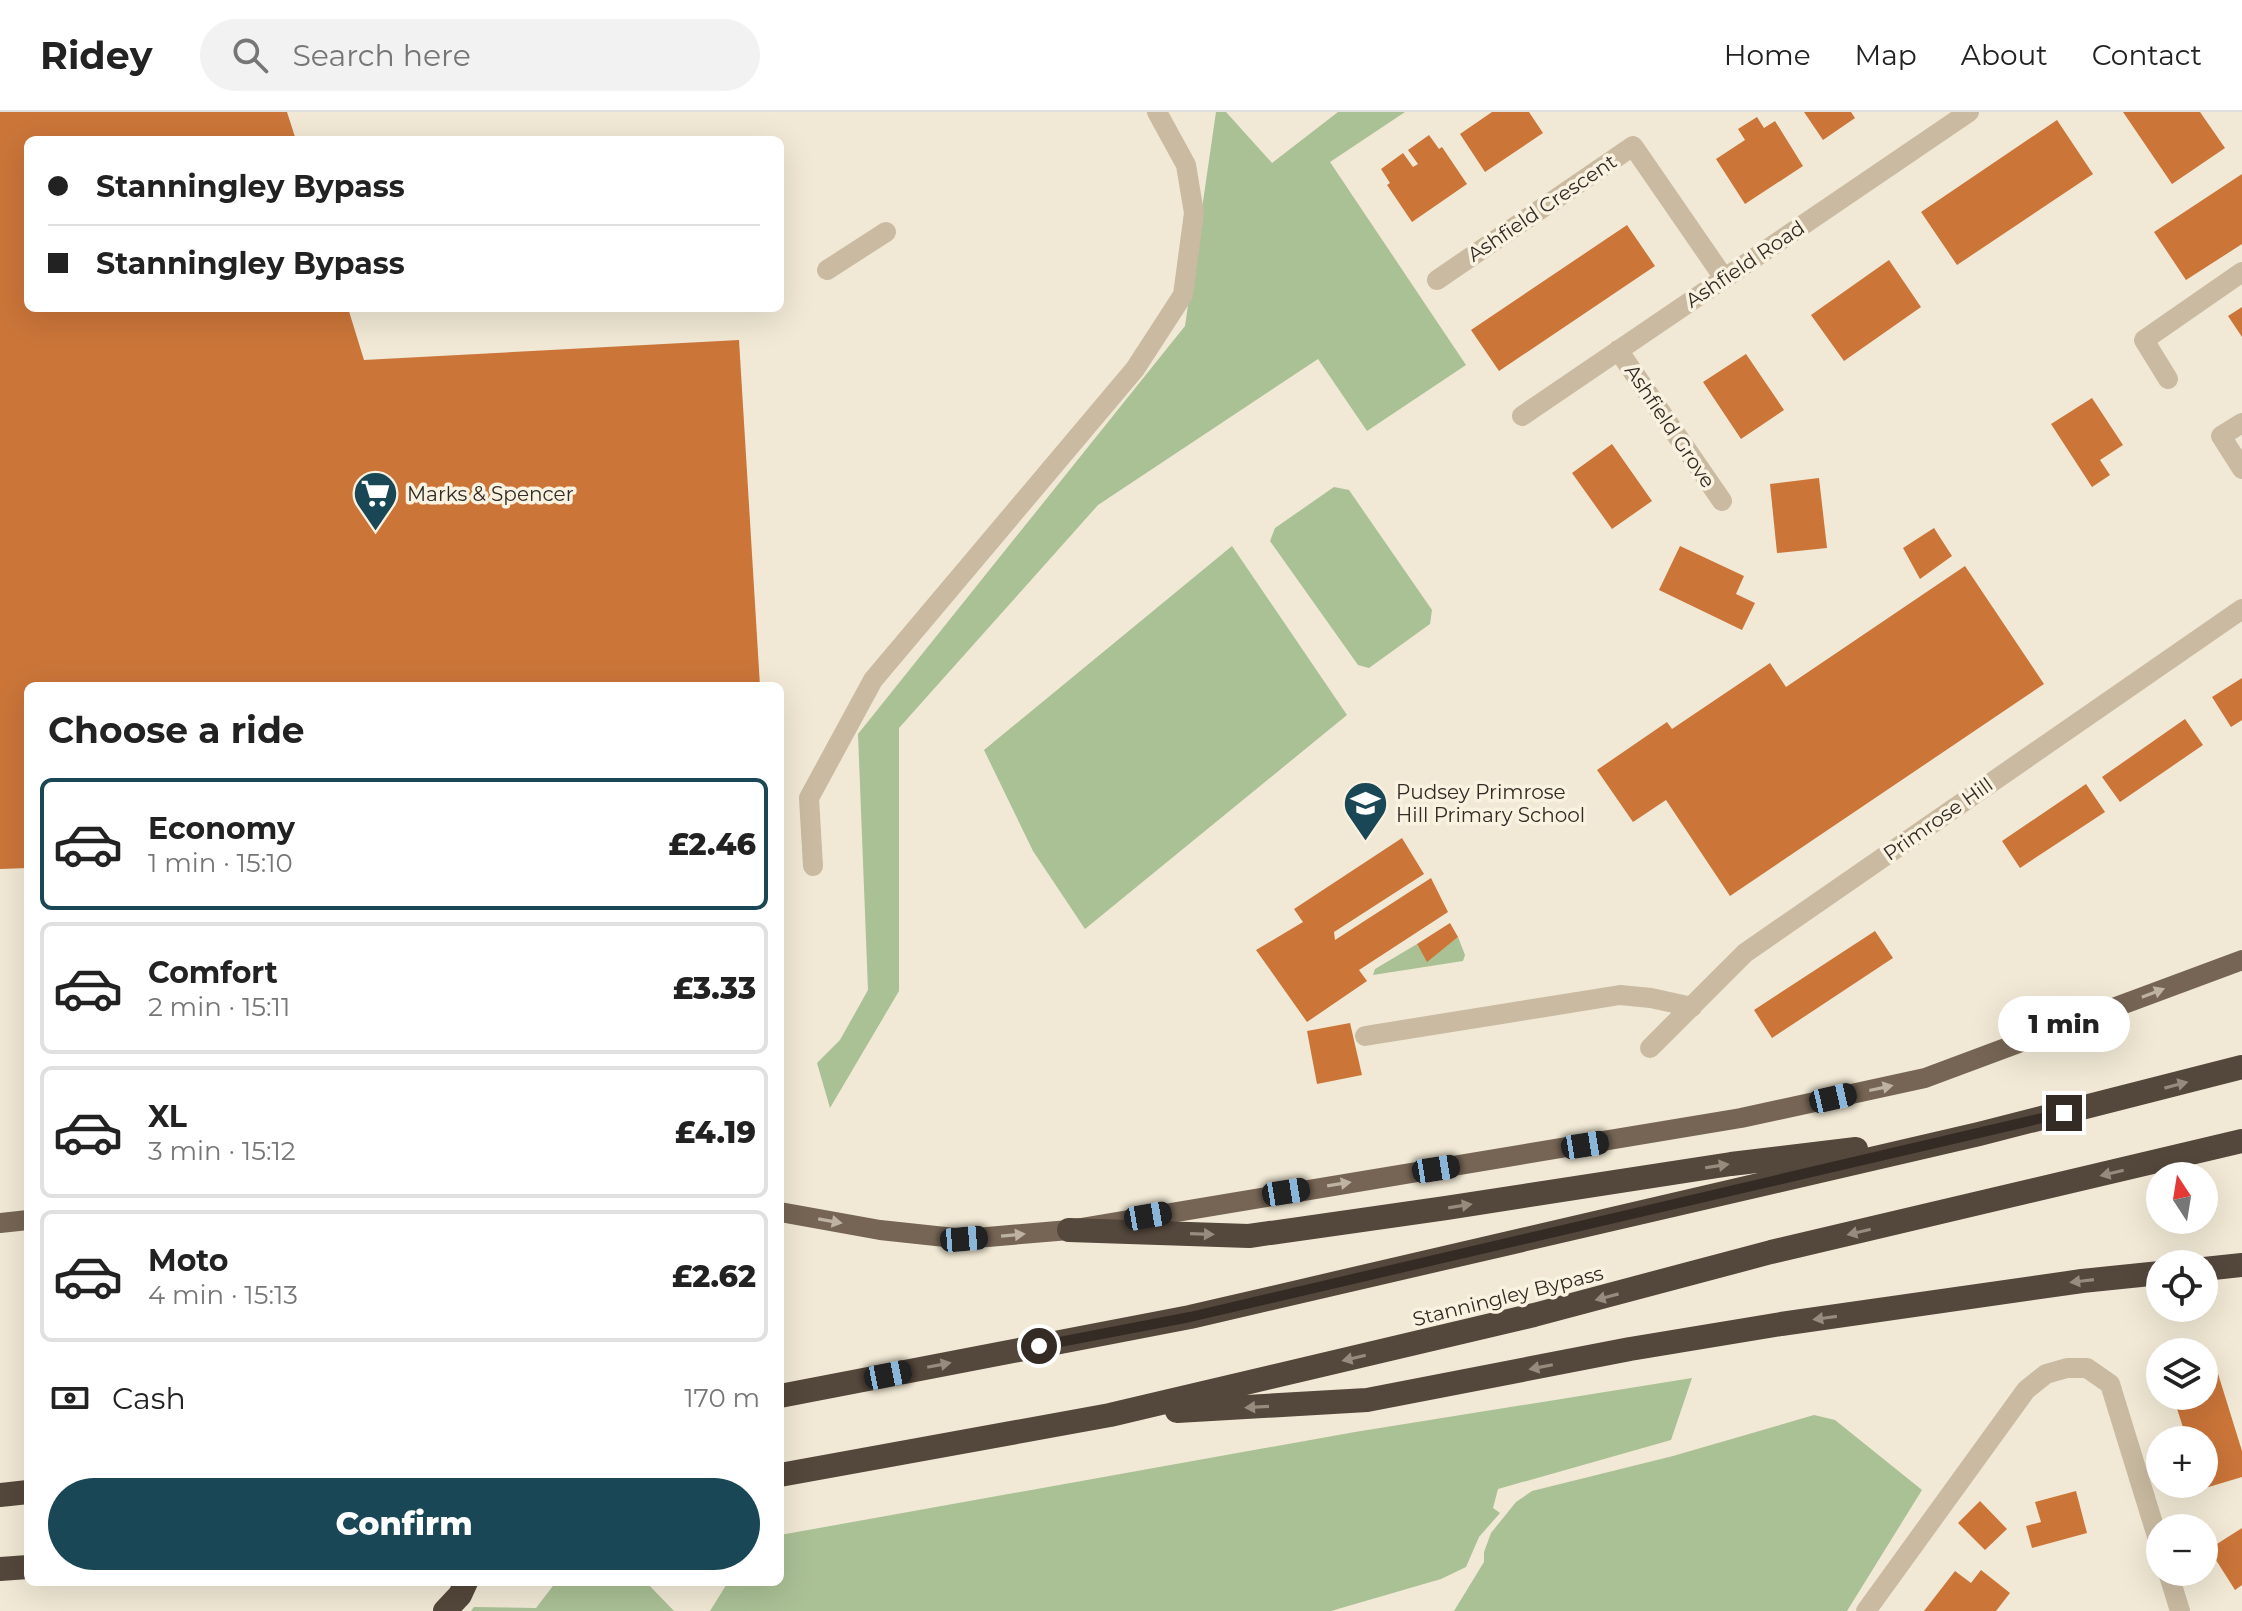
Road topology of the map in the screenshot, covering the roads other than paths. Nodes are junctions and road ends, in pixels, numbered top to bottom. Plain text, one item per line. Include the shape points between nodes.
1 (1969, 112) edge
2 (1159, 113) edge
3 (886, 232) dead end
4 (827, 270) dead end
5 (2242, 272) edge
6 (1724, 278) junction
7 (1437, 280) dead end
8 (1618, 350) junction
9 (2168, 379) dead end
10 (1522, 416) dead end
11 (2242, 423) edge
12 (2242, 469) edge
13 (1722, 501) dead end
14 (2242, 609) edge
15 (813, 866) dead end
16 (2242, 960) edge
17 (1692, 1007) junction
18 (1365, 1036) dead end
19 (1650, 1048) dead end
20 (2242, 1067) edge
21 (1979, 1134) junction
22 (2242, 1141) edge
23 (784, 1213) edge
24 (24, 1220) edge
25 (0, 1223) edge
26 (1069, 1230) junction
27 (2242, 1265) edge
28 (2218, 1268) edge
29 (2146, 1274) edge
30 (784, 1395) edge
31 (1110, 1415) junction
32 (784, 1474) edge
33 (24, 1492) edge
34 (0, 1495) edge
35 (2150, 1514) edge
36 (24, 1567) edge
37 (0, 1569) edge
38 (464, 1586) edge
39 (2172, 1586) edge
40 (445, 1611) edge
41 (1866, 1611) edge
42 (2180, 1611) edge

1 - 6 street, Ashfield Road
2 - 15 street via 1186,165 1194,213 1183,295 1135,369 873,680 809,798
3 - 4 street
5 - 9 street via 2144,340
6 - 7 street, Ashfield Crescent via 1633,146
6 - 8 street, Ashfield Road
8 - 10 street, Ashfield Road
8 - 13 street, Ashfield Grove
11 - 12 street via 2221,436
14 - 17 street, Primrose Hill via 1745,953
26 -> 16 main road via 1741,1118 1925,1078
17 - 18 street via 1620,995
17 - 19 street, Primrose Hill
21 -> 20 highway
26 -> 21 highway via 1249,1236 1731,1164
30 -> 21 highway via 1190,1317
22 -> 31 highway, Stanningley Bypass
23 -> 26 main road via 964,1239
24 - 25 main road
27 - 28 highway
29 -> 31 highway via 1766,1327 1367,1400
31 - 32 highway, Stanningley Bypass
33 - 34 highway
35 - 41 street via 2110,1384 2087,1368 2046,1374 2026,1390
36 - 37 highway
38 - 40 highway
39 - 42 street

